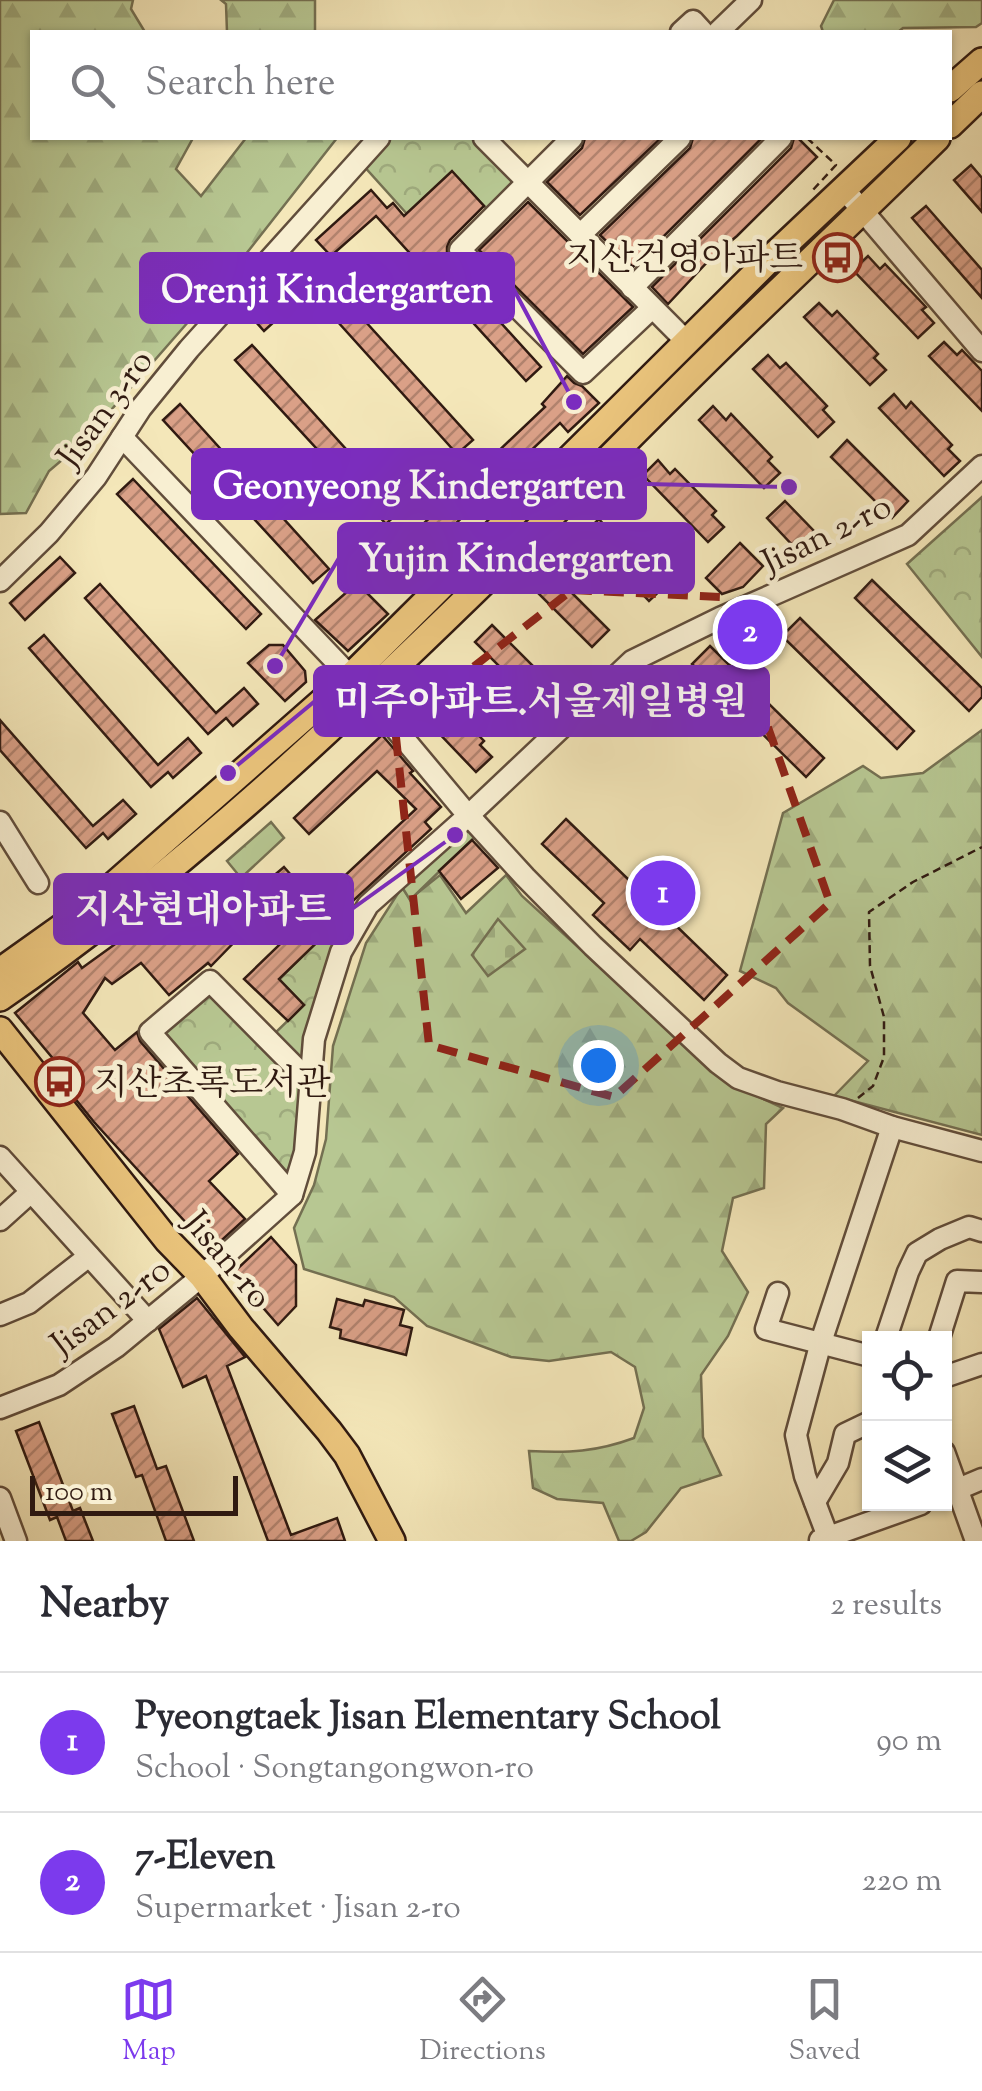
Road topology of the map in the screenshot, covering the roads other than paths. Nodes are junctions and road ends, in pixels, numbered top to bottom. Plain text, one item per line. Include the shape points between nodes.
1 (751, 0) edge
2 (720, 30) edge
3 (982, 61) edge
4 (952, 87) edge
5 (982, 94) edge
6 (952, 123) edge
7 (377, 140) edge
8 (486, 140) edge
9 (570, 140) edge
10 (678, 140) edge
11 (779, 140) edge
12 (896, 140) edge
13 (935, 140) edge
14 (528, 180) junction
15 (844, 189) junction
16 (863, 210) junction
17 (580, 235) junction
18 (632, 288) junction
19 (652, 308) junction
20 (687, 342) junction
21 (982, 351) edge
22 (122, 436) junction
23 (982, 466) edge
24 (0, 581) edge
25 (359, 686) junction
26 (469, 815) junction
27 (0, 822) edge
28 (38, 883) dead end
29 (0, 971) edge
30 (0, 998) edge
31 (0, 1030) edge
32 (311, 1084) junction
33 (892, 1127) junction
34 (982, 1152) edge
35 (0, 1157) edge
36 (30, 1192) junction
37 (292, 1195) junction
38 (0, 1220) edge
39 (982, 1231) edge
40 (89, 1256) junction
41 (202, 1276) junction
42 (982, 1282) edge
43 (778, 1293) dead end
44 (0, 1315) edge
45 (148, 1321) junction
46 (888, 1331) edge
47 (941, 1331) edge
48 (821, 1342) junction
49 (862, 1354) edge
50 (982, 1364) edge
51 (952, 1374) edge
52 (0, 1408) edge
53 (862, 1426) edge
54 (982, 1479) edge
55 (952, 1493) edge
56 (952, 1495) edge
57 (0, 1498) edge
58 (815, 1502) junction
59 (901, 1511) edge
60 (820, 1540) edge
61 (16, 1541) edge
62 (392, 1541) edge
63 (976, 1541) edge

1 - 2 street
3 - 4 main road
5 - 6 main road
7 - 22 street, Jisan 3-ro via 188,350
8 - 14 street
9 - 14 street
10 - 17 street
11 - 18 street
12 - 15 main road
13 - 16 main road
14 - 17 street
14 - 19 street via 460,250 583,373
15 - 16 street
15 - 20 main road
16 - 21 street
16 - 25 main road
17 - 18 street
18 - 19 street
19 - 20 street
20 - 25 main road
22 - 24 street, Jisan 3-ro via 49,534
22 - 25 street
23 - 26 street, Jisan 2-ro via 908,534 632,661
25 - 26 street
25 - 29 main road via 83,912
25 - 30 main road via 182,862
26 - 32 street, Jisan 2-ro via 368,905 341,952 314,1039
26 - 33 street via 594,946 738,1078
27 - 28 street
31 - 41 main road, Jisan-ro
32 - 37 street, Jisan 2-ro via 306,1152
32 - 37 street via 210,980 150,1032
33 - 34 street
33 - 48 street
35 - 36 street
36 - 38 street
36 - 40 street
37 - 41 street, Jisan 2-ro
39 - 46 street via 970,1227 916,1253
40 - 44 street via 28,1303
40 - 45 street
41 - 45 street, Jisan 2-ro
41 - 62 main road, Jisan-ro via 347,1455
42 - 47 street via 957,1281
43 - 48 street via 766,1330
45 - 52 street, Jisan 2-ro via 59,1385
48 - 49 street
48 - 58 street via 796,1435
50 - 51 street
53 - 58 street via 846,1434
54 - 55 street
56 - 63 street
57 - 61 street
58 - 60 street
59 - 60 street

